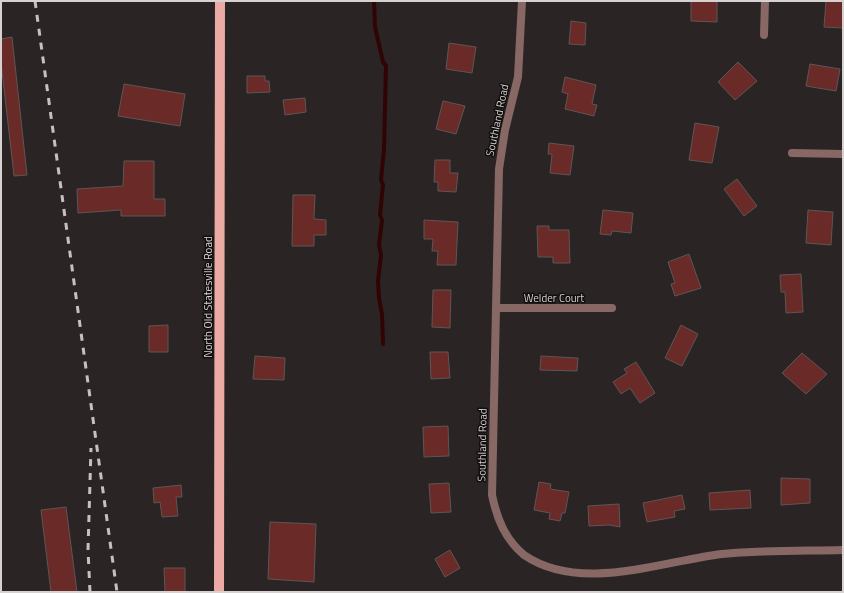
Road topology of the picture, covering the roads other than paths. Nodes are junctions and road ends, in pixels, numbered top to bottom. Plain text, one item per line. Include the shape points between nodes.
1 (220, 1) edge
2 (522, 1) edge
3 (765, 1) edge
4 (764, 35) dead end
5 (792, 153) dead end
6 (843, 154) edge
7 (496, 308) junction
8 (612, 308) dead end
9 (843, 550) edge
10 (219, 592) edge

1 - 10 main road, North Old Statesville Road
2 - 7 street, Southland Road via 518,77 504,130 499,169
3 - 4 street
5 - 6 street
7 - 8 street, Welder Court
7 - 9 street, Southland Road via 492,495 495,511 507,536 516,549 529,560 556,574 596,579 637,573 721,554

